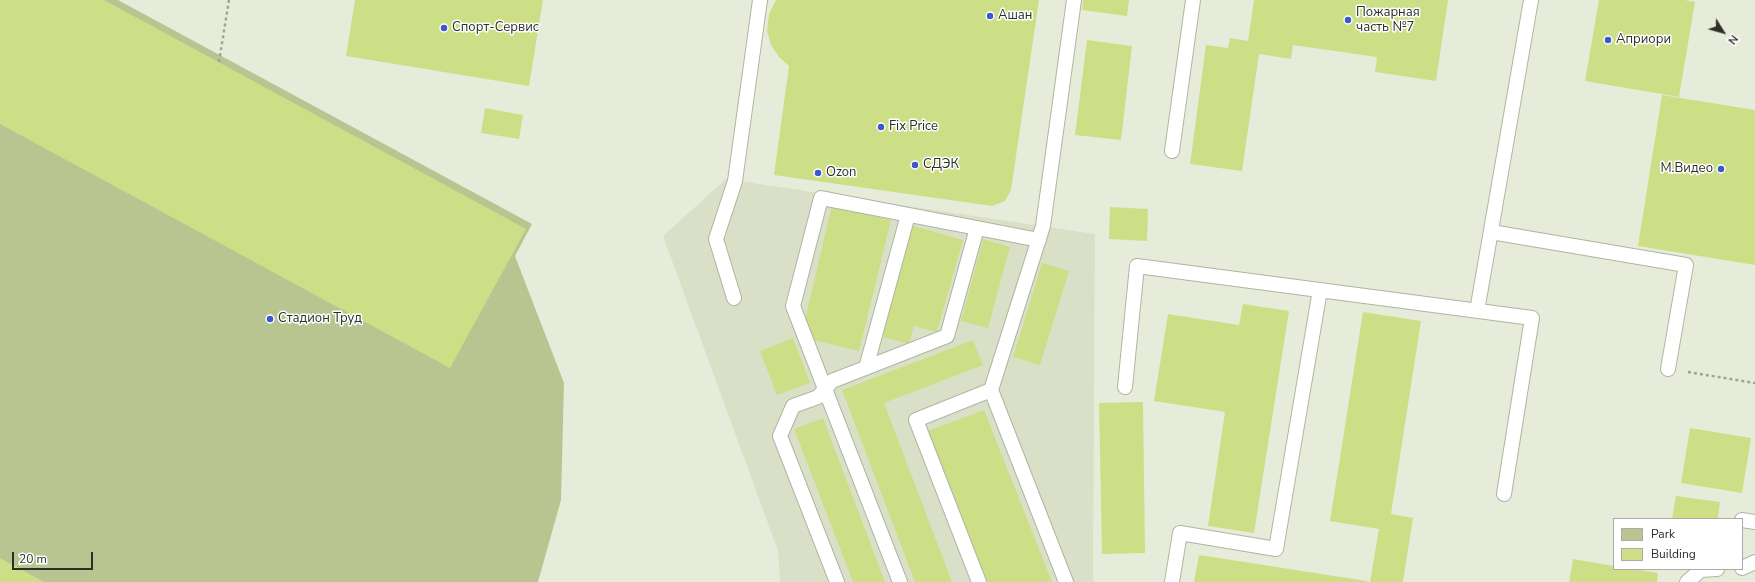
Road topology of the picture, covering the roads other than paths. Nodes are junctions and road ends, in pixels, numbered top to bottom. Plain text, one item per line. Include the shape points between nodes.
1 (760, 0) edge
2 (1074, 0) edge
3 (1193, 0) edge
4 (1531, 0) edge
5 (1172, 151) dead end
6 (908, 215) junction
7 (977, 228) junction
8 (1491, 232) junction
9 (1039, 240) junction
10 (1320, 290) junction
11 (734, 298) dead end
12 (1477, 311) junction
13 (866, 368) junction
14 (1668, 369) road end
15 (1125, 387) dead end
16 (825, 389) junction
17 (991, 390) junction
18 (1504, 494) dead end
19 (1743, 520) edge
20 (1755, 522) edge
21 (1755, 562) edge
22 (1743, 568) edge
23 (1701, 570) edge
24 (837, 582) edge
25 (900, 582) edge
26 (979, 582) edge
27 (1066, 582) edge
28 (1172, 582) edge
29 (1687, 582) edge

1 - 11 lane via 735,181 716,239
2 - 9 lane
3 - 5 lane
4 - 8 lane
6 - 7 lane
6 - 13 lane
6 - 16 lane via 821,198 793,306
7 - 9 lane
7 - 13 lane via 948,336
8 - 12 lane
8 - 14 lane via 1686,265
9 - 17 lane
10 - 12 lane
10 - 15 lane via 1137,266
10 - 28 lane via 1276,549 1180,533
12 - 18 lane via 1532,318
13 - 16 lane via 832,381
16 - 24 lane via 818,397 793,406 780,436
16 - 25 lane
17 - 26 lane via 916,420
17 - 27 lane
19 - 20 lane
21 - 22 lane
23 - 29 lane

